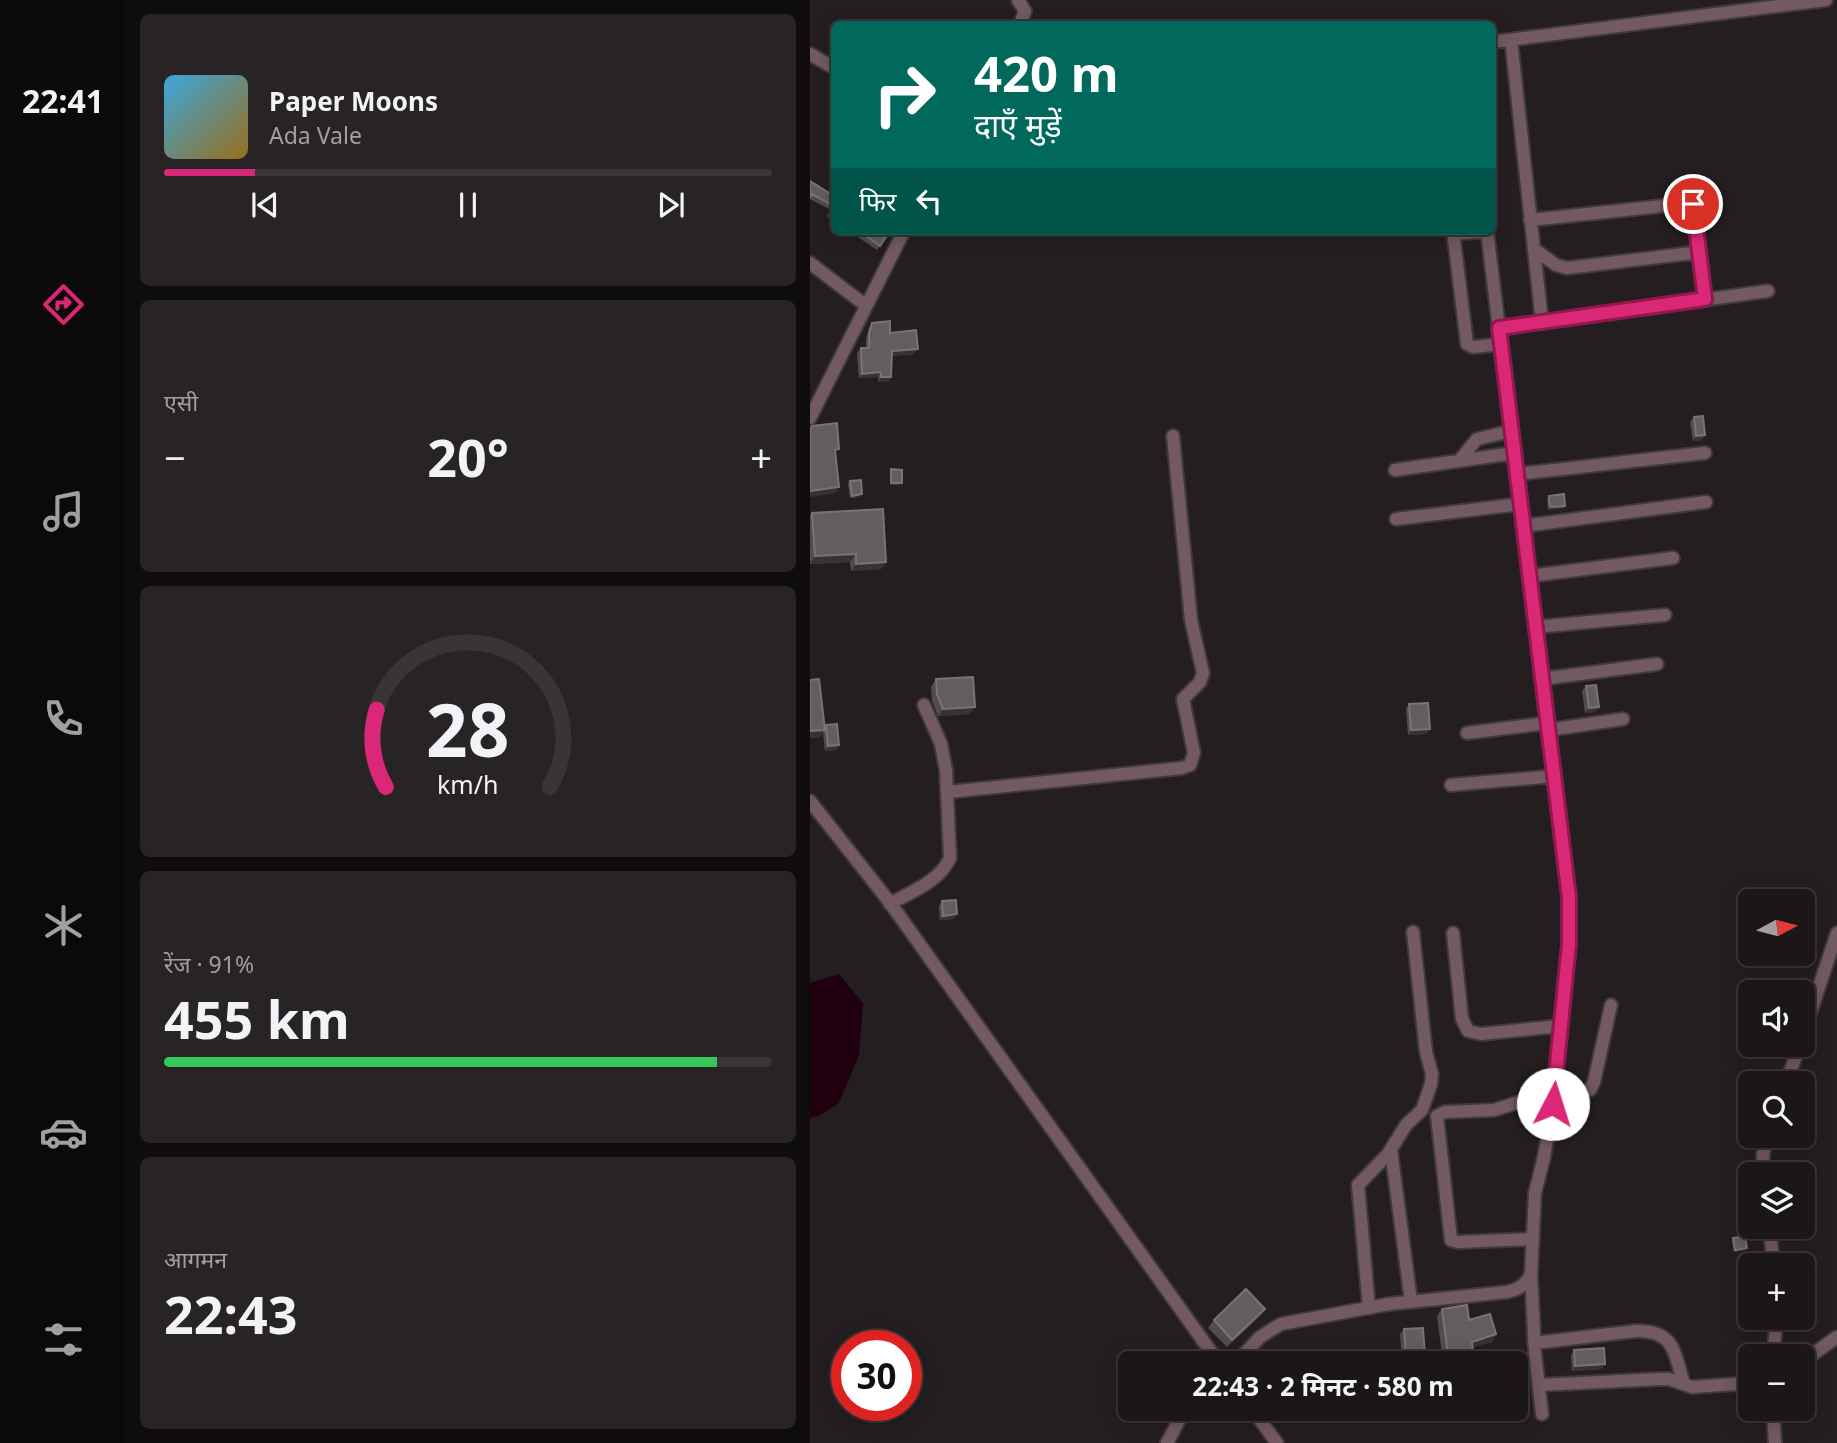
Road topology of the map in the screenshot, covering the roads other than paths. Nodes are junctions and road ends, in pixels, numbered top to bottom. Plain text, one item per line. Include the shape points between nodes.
1 (1018, 0) edge
2 (1826, 0) edge
3 (1021, 21) edge
4 (1511, 40) junction
5 (1496, 42) edge
6 (810, 54) edge
7 (831, 66) edge
8 (1530, 220) junction
9 (902, 235) edge
10 (1453, 235) edge
11 (1487, 235) edge
12 (1534, 249) junction
13 (1700, 252) junction
14 (810, 263) edge
15 (1768, 291) dead end
16 (1705, 299) junction
17 (865, 305) junction
18 (1542, 322) junction
19 (1499, 328) junction
20 (1501, 344) junction
21 (810, 418) edge
22 (1511, 431) junction
23 (1173, 436) dead end
24 (1514, 453) junction
25 (1705, 453) dead end
26 (1459, 461) junction
27 (1395, 470) dead end
28 (1517, 474) junction
29 (1706, 502) dead end
30 (1520, 504) junction
31 (1396, 519) dead end
32 (1523, 526) junction
33 (1673, 558) dead end
34 (1529, 576) junction
35 (1665, 615) dead end
36 (1535, 627) junction
37 (1657, 664) dead end
38 (1541, 679) junction
39 (924, 705) dead end
40 (1623, 719) dead end
41 (1547, 727) junction
42 (1467, 733) dead end
43 (1556, 776) junction
44 (1451, 785) dead end
45 (948, 792) junction
46 (810, 801) edge
47 (890, 904) junction
48 (1413, 932) dead end
49 (1453, 933) dead end
50 (1837, 933) edge
51 (1815, 999) edge
52 (1611, 1004) dead end
53 (1560, 1026) junction
54 (1553, 1102) junction
55 (1391, 1150) junction
56 (1533, 1239) junction
57 (1530, 1274) junction
58 (1411, 1301) junction
59 (1369, 1308) junction
60 (1837, 1337) edge
61 (1534, 1343) junction
62 (1208, 1351) edge
63 (1247, 1351) edge
64 (1815, 1353) edge
65 (1539, 1384) junction
66 (1683, 1384) junction
67 (1738, 1384) edge
68 (1542, 1414) dead end
69 (1179, 1421) edge
70 (1261, 1421) edge
71 (1773, 1421) edge
72 (1168, 1443) edge
73 (1277, 1443) edge
74 (1775, 1443) edge

1 - 3 street via 1025,11
2 - 4 street
4 - 5 street
4 - 8 street
6 - 7 street
8 - 12 street
8 - 13 street via 1691,203
9 - 17 street
10 - 20 street via 1467,344
11 - 19 street
12 - 13 street via 1567,268
12 - 18 street
13 - 16 street
14 - 17 street
15 - 16 street
16 - 18 street
17 - 21 street
18 - 19 street
19 - 20 street
20 - 22 street
22 - 24 street
22 - 26 street via 1477,439
23 - 45 street via 1191,621 1203,673 1183,699 1194,753 1190,765
24 - 26 street
24 - 28 street
25 - 28 street
26 - 27 street
28 - 30 street
29 - 32 street
30 - 31 street
30 - 32 street
32 - 34 street
33 - 34 street
34 - 36 street
35 - 36 street
36 - 38 street
37 - 38 street
38 - 41 street
39 - 45 street via 941,744
40 - 41 street
41 - 42 street
41 - 43 street
43 - 44 street
43 - 53 street via 1570,920
45 - 47 street via 952,849 946,866 932,880
46 - 47 street
47 - 62 street
48 - 55 street via 1432,1079 1422,1110
49 - 53 street via 1462,1019 1468,1031 1481,1034
50 - 51 street
52 - 54 street via 1593,1087
53 - 54 street
54 - 56 street via 1535,1193
54 - 56 street via 1437,1116 1451,1240
55 - 58 street
55 - 59 street via 1358,1185
56 - 57 street
57 - 58 street via 1519,1289 1508,1292
57 - 61 street
58 - 59 street
59 - 63 street via 1281,1324
60 - 64 street
61 - 65 street
61 - 66 street via 1636,1331 1661,1334 1674,1352
65 - 66 street via 1669,1379
65 - 68 street
66 - 67 street
69 - 72 street
70 - 73 street
71 - 74 street

